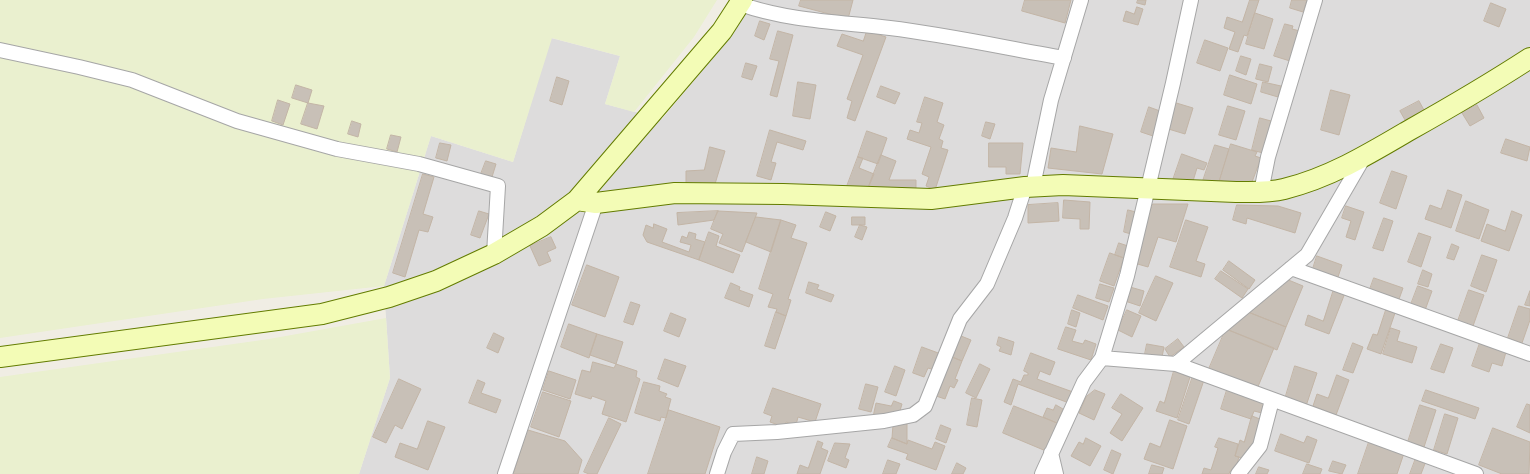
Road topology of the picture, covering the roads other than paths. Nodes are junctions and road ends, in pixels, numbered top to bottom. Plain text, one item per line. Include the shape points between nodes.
1 (1081, 0) edge
2 (1191, 0) edge
3 (1315, 0) edge
4 (741, 2) edge
5 (0, 50) edge
6 (1064, 58) junction
7 (1530, 58) edge
8 (1364, 156) junction
9 (1029, 187) junction
10 (1148, 188) junction
11 (1261, 192) junction
12 (587, 202) junction
13 (494, 254) junction
14 (1291, 268) junction
15 (1530, 354) edge
16 (0, 357) edge
17 (1102, 358) junction
18 (1176, 364) junction
19 (1272, 400) junction
20 (1051, 453) junction
21 (505, 474) edge
22 (717, 474) edge
23 (1042, 474) edge
24 (1056, 474) edge
25 (1238, 474) edge
26 (1476, 474) edge

1 - 6 street
2 - 10 street
3 - 11 street via 1268,157
4 - 6 street via 762,11 820,21 891,28
4 - 12 street via 722,31
5 - 13 street via 132,80 237,121 337,150 419,164 498,186
6 - 9 street
7 - 8 street
8 - 11 street via 1305,183
8 - 14 street via 1307,255
9 - 10 street via 1063,185
9 - 12 street via 931,199 783,194 675,194
9 - 22 street via 987,284 960,319 925,406 913,415 884,421 733,434
10 - 11 street
10 - 17 street via 1127,276
12 - 13 street
12 - 21 street
13 - 16 street via 436,281 388,297 322,314
14 - 15 street
14 - 18 street
17 - 18 street
17 - 20 street via 1084,382
18 - 19 street
19 - 25 street via 1260,446
19 - 26 street
20 - 23 street
20 - 24 street

